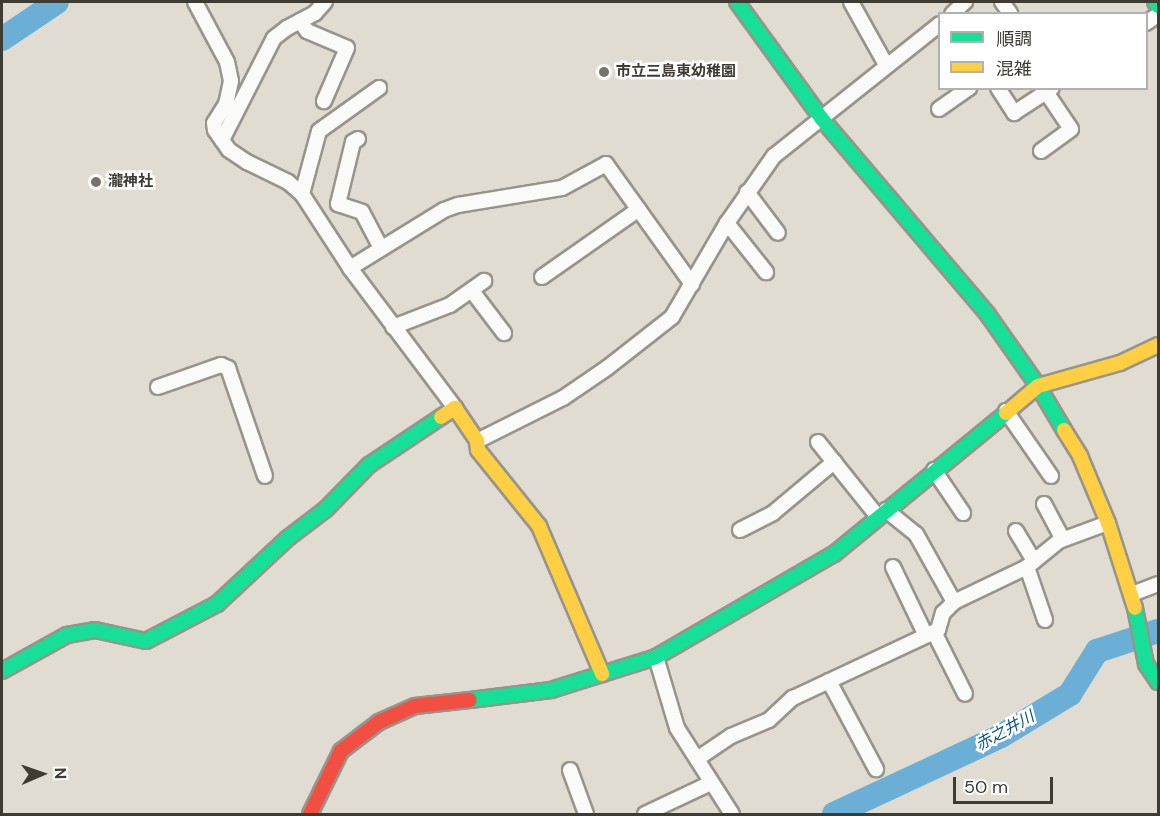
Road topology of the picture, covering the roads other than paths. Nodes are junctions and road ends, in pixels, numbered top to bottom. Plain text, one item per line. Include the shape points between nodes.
1 (195, 2) edge
2 (325, 2) edge
3 (737, 2) edge
4 (851, 2) edge
5 (1155, 2) edge
6 (1158, 6) edge
7 (300, 21) junction
8 (938, 25) edge
9 (886, 65) junction
10 (379, 88) dead end
11 (966, 90) edge
12 (999, 90) edge
13 (1049, 90) edge
14 (324, 101) dead end
15 (939, 108) dead end
16 (822, 119) junction
17 (358, 139) dead end
18 (222, 140) junction
19 (1041, 151) dead end
20 (747, 192) junction
21 (302, 194) junction
22 (639, 209) junction
23 (728, 223) junction
24 (778, 233) dead end
25 (381, 248) junction
26 (350, 268) junction
27 (766, 272) dead end
28 (543, 277) dead end
29 (484, 282) dead end
30 (692, 284) junction
31 (472, 291) junction
32 (393, 327) junction
33 (504, 333) dead end
34 (1158, 345) edge
35 (1038, 386) junction
36 (158, 387) dead end
37 (455, 408) junction
38 (1006, 411) junction
39 (477, 441) junction
40 (818, 442) dead end
41 (834, 462) junction
42 (934, 470) junction
43 (265, 476) dead end
44 (1051, 476) dead end
45 (1044, 504) dead end
46 (882, 513) junction
47 (963, 513) dead end
48 (1108, 523) junction
49 (740, 530) dead end
50 (1016, 531) dead end
51 (1063, 539) junction
52 (1031, 564) junction
53 (893, 567) dead end
54 (1158, 584) edge
55 (1132, 594) junction
56 (954, 602) junction
57 (1046, 620) dead end
58 (930, 634) junction
59 (656, 657) junction
60 (2, 671) edge
61 (602, 674) junction
62 (829, 681) junction
63 (1158, 682) edge
64 (965, 694) dead end
65 (697, 759) junction
66 (876, 769) dead end
67 (570, 770) dead end
68 (711, 783) junction
69 (310, 814) edge
70 (586, 814) edge
71 (645, 814) edge
72 (732, 814) edge

1 - 18 street via 227,62 231,81 226,104 214,123
2 - 7 street
3 - 16 street
4 - 9 street
5 - 6 street
7 - 14 street via 307,31 347,48
7 - 18 street via 274,38
8 - 9 street
9 - 16 street
10 - 21 street via 319,131
11 - 15 street
12 - 13 street via 1014,113
13 - 19 street via 1071,129
16 - 20 street via 774,156
16 - 35 street via 988,315
17 - 25 street via 353,142 338,204 362,212
18 - 21 street via 229,150 288,182
20 - 23 street
20 - 24 street
21 - 26 street
22 - 25 street via 606,164 562,188 458,205
22 - 28 street
22 - 30 street
23 - 27 street
23 - 30 street
25 - 26 street
26 - 32 street
29 - 31 street
30 - 39 street via 672,317 607,368 563,399
31 - 32 street via 450,305
31 - 33 street
32 - 37 street
34 - 35 street via 1120,363
35 - 38 street
35 - 48 street via 1080,456
36 - 43 street via 220,364 228,368
37 - 39 street
37 - 60 street via 369,465 326,509 288,538 217,604 146,640 95,630 67,635
38 - 42 street
38 - 44 street
39 - 61 street via 478,450 539,526
40 - 41 street
41 - 46 street
41 - 49 street via 773,513
42 - 46 street
42 - 47 street
45 - 51 street
46 - 56 street via 916,534
46 - 59 street via 834,554
48 - 51 street
48 - 55 street
50 - 52 street
51 - 52 street
52 - 56 street
52 - 57 street
53 - 58 street
54 - 55 street
55 - 63 street via 1143,654
56 - 58 street via 943,613 939,630
58 - 62 street
58 - 64 street
59 - 61 street
59 - 65 street via 677,728
61 - 69 street via 551,690 434,703 395,714 341,751
62 - 65 street via 793,698 769,720 731,736
62 - 66 street
65 - 68 street
67 - 70 street
68 - 71 street
68 - 72 street

